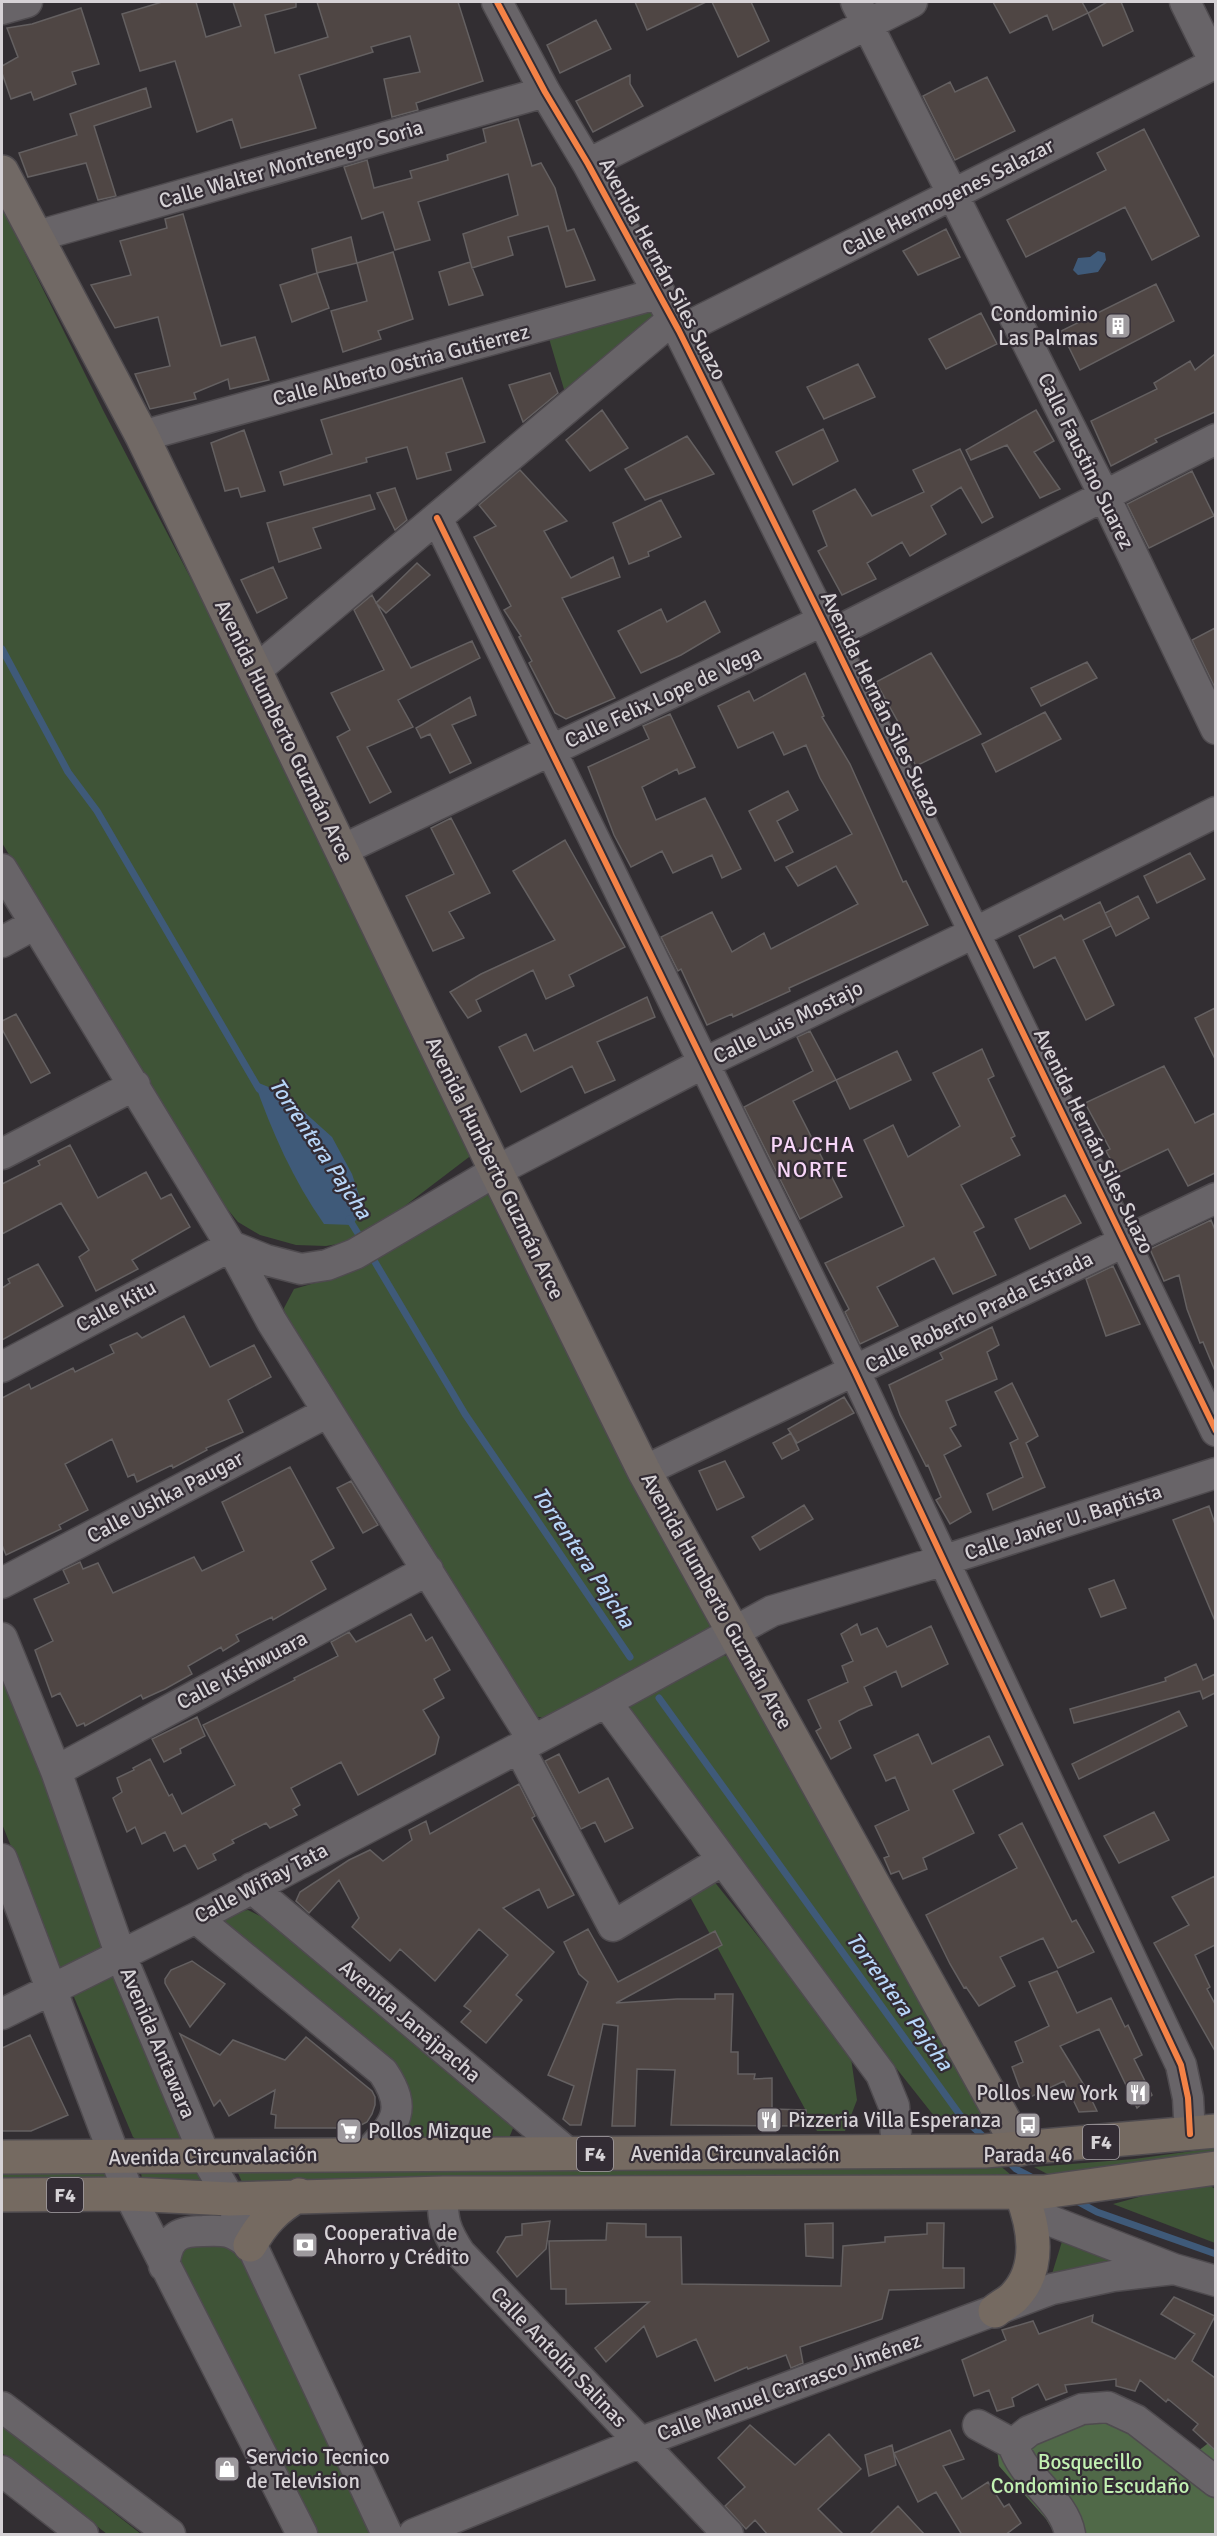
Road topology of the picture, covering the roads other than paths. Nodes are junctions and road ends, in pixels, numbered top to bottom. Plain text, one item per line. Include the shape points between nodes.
1 (27, 2) edge
2 (497, 2) edge
3 (912, 2) edge
4 (1185, 2) edge
5 (2, 9) edge
6 (862, 12) edge
7 (1215, 63) edge
8 (545, 92) junction
9 (588, 164) junction
10 (2, 172) edge
11 (954, 195) junction
12 (37, 236) junction
13 (671, 314) junction
14 (142, 436) junction
15 (1215, 439) edge
16 (1105, 497) junction
17 (437, 518) junction
18 (826, 628) junction
19 (255, 671) junction
20 (1215, 729) edge
21 (552, 750) junction
22 (1215, 812) edge
23 (342, 850) junction
24 (2, 869) edge
25 (35, 924) junction
26 (974, 933) junction
27 (2, 942) edge
28 (704, 1063) junction
29 (135, 1085) junction
30 (2, 1154) edge
31 (496, 1171) junction
32 (1215, 1198) edge
33 (1125, 1241) junction
34 (231, 1246) junction
35 (302, 1269) junction
36 (272, 1322) junction
37 (2, 1367) edge
38 (855, 1372) junction
39 (328, 1412) junction
40 (1215, 1431) edge
41 (644, 1471) junction
42 (1215, 1473) edge
43 (945, 1560) junction
44 (428, 1570) junction
45 (2, 1583) edge
46 (734, 1632) junction
47 (2, 1638) edge
48 (628, 1690) junction
49 (526, 1744) junction
50 (56, 1771) junction
51 (2, 1858) edge
52 (723, 1860) junction
53 (252, 1888) junction
54 (196, 1918) junction
55 (121, 1956) junction
56 (53, 1989) junction
57 (2, 2014) edge
58 (1203, 2133) edge
59 (1006, 2150) junction
60 (897, 2153) junction
61 (568, 2154) junction
62 (366, 2155) junction
63 (2, 2157) edge
64 (116, 2157) junction
65 (205, 2157) junction
66 (1215, 2168) edge
67 (443, 2193) junction
68 (129, 2194) junction
69 (2, 2195) edge
70 (299, 2195) junction
71 (230, 2199) junction
72 (1031, 2199) junction
73 (250, 2245) junction
74 (165, 2266) junction
75 (1174, 2269) junction
76 (1215, 2282) edge
77 (995, 2311) junction
78 (2, 2408) edge
79 (978, 2426) dead end
80 (641, 2442) junction
81 (1013, 2444) junction
82 (2, 2471) edge
83 (1215, 2482) edge
84 (83, 2535) edge
85 (170, 2535) edge
86 (302, 2535) edge
87 (387, 2535) edge
88 (414, 2535) edge
89 (728, 2535) edge
90 (1071, 2535) edge

1 - 5 street
2 - 8 street, Avenida Hernán Siles Suazo
3 - 6 street
4 - 7 street
6 - 9 street
6 - 11 street, Calle Faustino Suarez
7 - 11 street, Calle Hermogenes Salazar
8 - 9 street, Avenida Hernán Siles Suazo
8 - 12 street, Calle Walter Montenegro Soria
9 - 13 street, Avenida Hernán Siles Suazo
10 - 12 main road, Avenida Humberto Guzmán Arce
11 - 13 street, Calle Hermogenes Salazar
11 - 16 street, Calle Faustino Suarez
12 - 14 main road, Avenida Humberto Guzmán Arce
13 - 14 street, Calle Alberto Ostria Gutierrez
13 - 17 street, Calle Hermogenes Salazar
13 - 18 street, Avenida Hernán Siles Suazo
14 - 19 main road, Avenida Humberto Guzmán Arce
15 - 16 street, Calle Felix Lope de Vega
16 - 18 street, Calle Felix Lope de Vega
16 - 20 street, Calle Faustino Suarez
17 - 19 street, Calle Hermogenes Salazar
17 - 21 street
18 - 21 street, Calle Felix Lope de Vega
18 - 26 street, Avenida Hernán Siles Suazo
19 - 23 main road, Avenida Humberto Guzmán Arce
21 - 23 street, Calle Felix Lope de Vega
21 - 28 street
22 - 26 street, Calle Luis Mostajo
23 - 31 main road, Avenida Humberto Guzmán Arce
24 - 25 street
25 - 27 street
25 - 29 street
26 - 28 street, Calle Luis Mostajo
26 - 33 street, Avenida Hernán Siles Suazo
28 - 31 street, Calle Luis Mostajo
28 - 38 street
29 - 30 street
29 - 34 street
31 - 35 street, Calle Luis Mostajo via 366,1247 327,1265
31 - 41 main road, Avenida Humberto Guzmán Arce
32 - 33 street, Calle Roberto Prada Estrada
33 - 38 street, Calle Roberto Prada Estrada
33 - 40 street, Avenida Hernán Siles Suazo
34 - 35 street, Calle Luis Mostajo
34 - 36 street
34 - 37 street, Calle Kitu
35 - 36 street via 284,1282 274,1301
36 - 39 street
38 - 41 street, Calle Roberto Prada Estrada
38 - 43 street
39 - 44 street
39 - 45 street, Calle Ushka Paugar
41 - 46 main road, Avenida Humberto Guzmán Arce
42 - 43 street, Calle Javier U. Baptista
43 - 46 street, Calle Javier U. Baptista via 772,1611
43 - 58 street via 1180,2065
44 - 49 street
44 - 50 street, Calle Kishwuara
46 - 48 street, Calle Javier U. Baptista
46 - 59 main road, Avenida Humberto Guzmán Arce
47 - 50 street, Avenida Antawara
48 - 49 street, Calle Javier U. Baptista
48 - 52 street
49 - 52 street via 614,1926
49 - 53 street, Calle Wiñay Tata
50 - 55 street, Avenida Antawara
51 - 56 street
52 - 60 street via 881,2074 894,2106
53 - 54 street, Calle Wiñay Tata
53 - 61 street, Avenida Janajpacha
54 - 55 street, Calle Wiñay Tata
54 - 62 street via 383,2072 397,2097 397,2110 393,2122
55 - 56 street, Calle Wiñay Tata
55 - 65 street, Avenida Antawara
56 - 57 street, Calle Wiñay Tata
56 - 64 street
58 - 59 highway, Avenida Circunvalación / F4
59 - 60 highway, Avenida Circunvalación / F4
60 - 61 highway, Avenida Circunvalación / F4
61 - 62 highway, Avenida Circunvalación / F4
62 - 65 highway, Avenida Circunvalación / F4
63 - 64 highway, Avenida Circunvalación / F4
64 - 65 highway, Avenida Circunvalación / F4
64 - 68 street
65 - 71 street, Avenida Antawara
66 - 72 highway, Avenida Circunvalación / F4
67 - 70 highway, Avenida Circunvalación / F4
67 - 72 highway, Avenida Circunvalación / F4
67 - 80 street, Calle Antolín Salinas via 442,2217 447,2235 460,2253
68 - 69 highway, Avenida Circunvalación / F4
68 - 71 highway, Avenida Circunvalación / F4
68 - 74 street
70 - 71 highway, Avenida Circunvalación / F4
70 - 73 highway via 267,2218
71 - 73 street, Avenida Antawara
72 - 75 street
72 - 77 highway via 1034,2254 1027,2277 1014,2297
73 - 74 street via 229,2230 186,2231 169,2245
73 - 87 street, Avenida Antawara
74 - 86 street
75 - 76 street
75 - 77 street, Calle Manuel Carrasco Jiménez via 1052,2289
77 - 80 street, Calle Manuel Carrasco Jiménez
78 - 85 street
79 - 81 street
80 - 88 street, Calle Manuel Carrasco Jiménez
80 - 89 street, Calle Antolín Salinas
81 - 83 street via 1029,2431 1082,2409 1108,2407 1136,2420
81 - 90 street via 1017,2460 1050,2498
82 - 84 street

